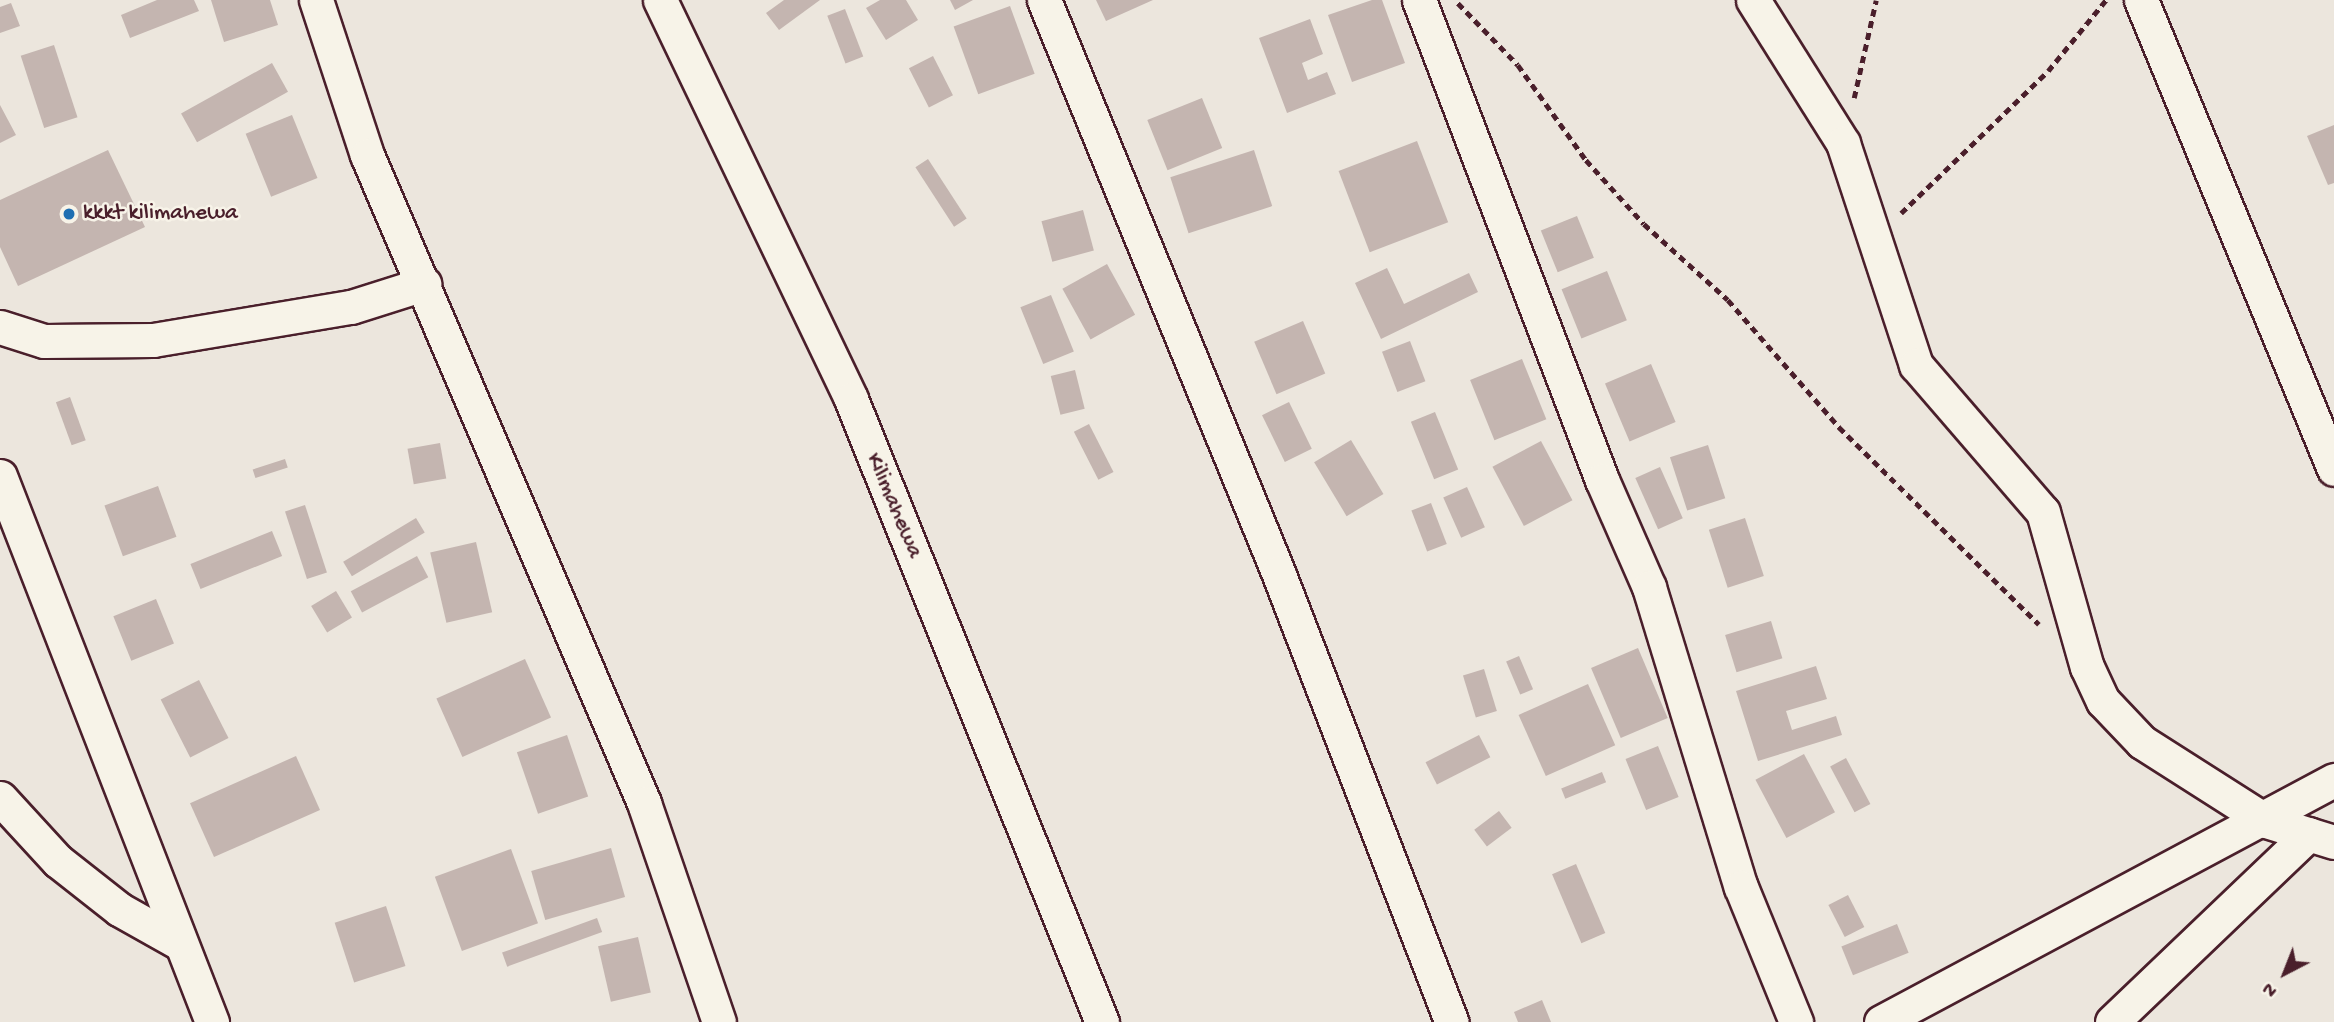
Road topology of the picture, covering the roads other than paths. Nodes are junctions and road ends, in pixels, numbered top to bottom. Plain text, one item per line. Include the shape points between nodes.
1 (316, 0) edge
2 (660, 0) edge
3 (1044, 0) edge
4 (1419, 0) edge
5 (2141, 0) edge
6 (1751, 3) edge
7 (424, 284) junction
8 (0, 327) edge
9 (2334, 469) edge
10 (0, 476) edge
11 (2334, 780) edge
12 (0, 798) edge
13 (2266, 821) junction
14 (2321, 838) edge
15 (181, 944) junction
16 (212, 1022) edge
17 (719, 1022) edge
18 (1102, 1022) edge
19 (1452, 1022) edge
20 (1796, 1022) edge
21 (1881, 1022) edge
22 (2112, 1022) edge

1 - 7 street via 367,155
2 - 18 street, Kilimahewa via 851,399
3 - 19 street via 1278,572
4 - 20 street via 1602,480 1649,587 1741,887
5 - 9 street
6 - 13 street via 1843,143 1916,365 2043,512 2087,667 2103,701 2143,742
7 - 8 street via 351,307 153,340 44,341
7 - 17 street via 644,803
10 - 15 street
11 - 13 street
12 - 15 street via 58,861 119,909
13 - 14 street
13 - 21 street
14 - 22 street
15 - 16 street

